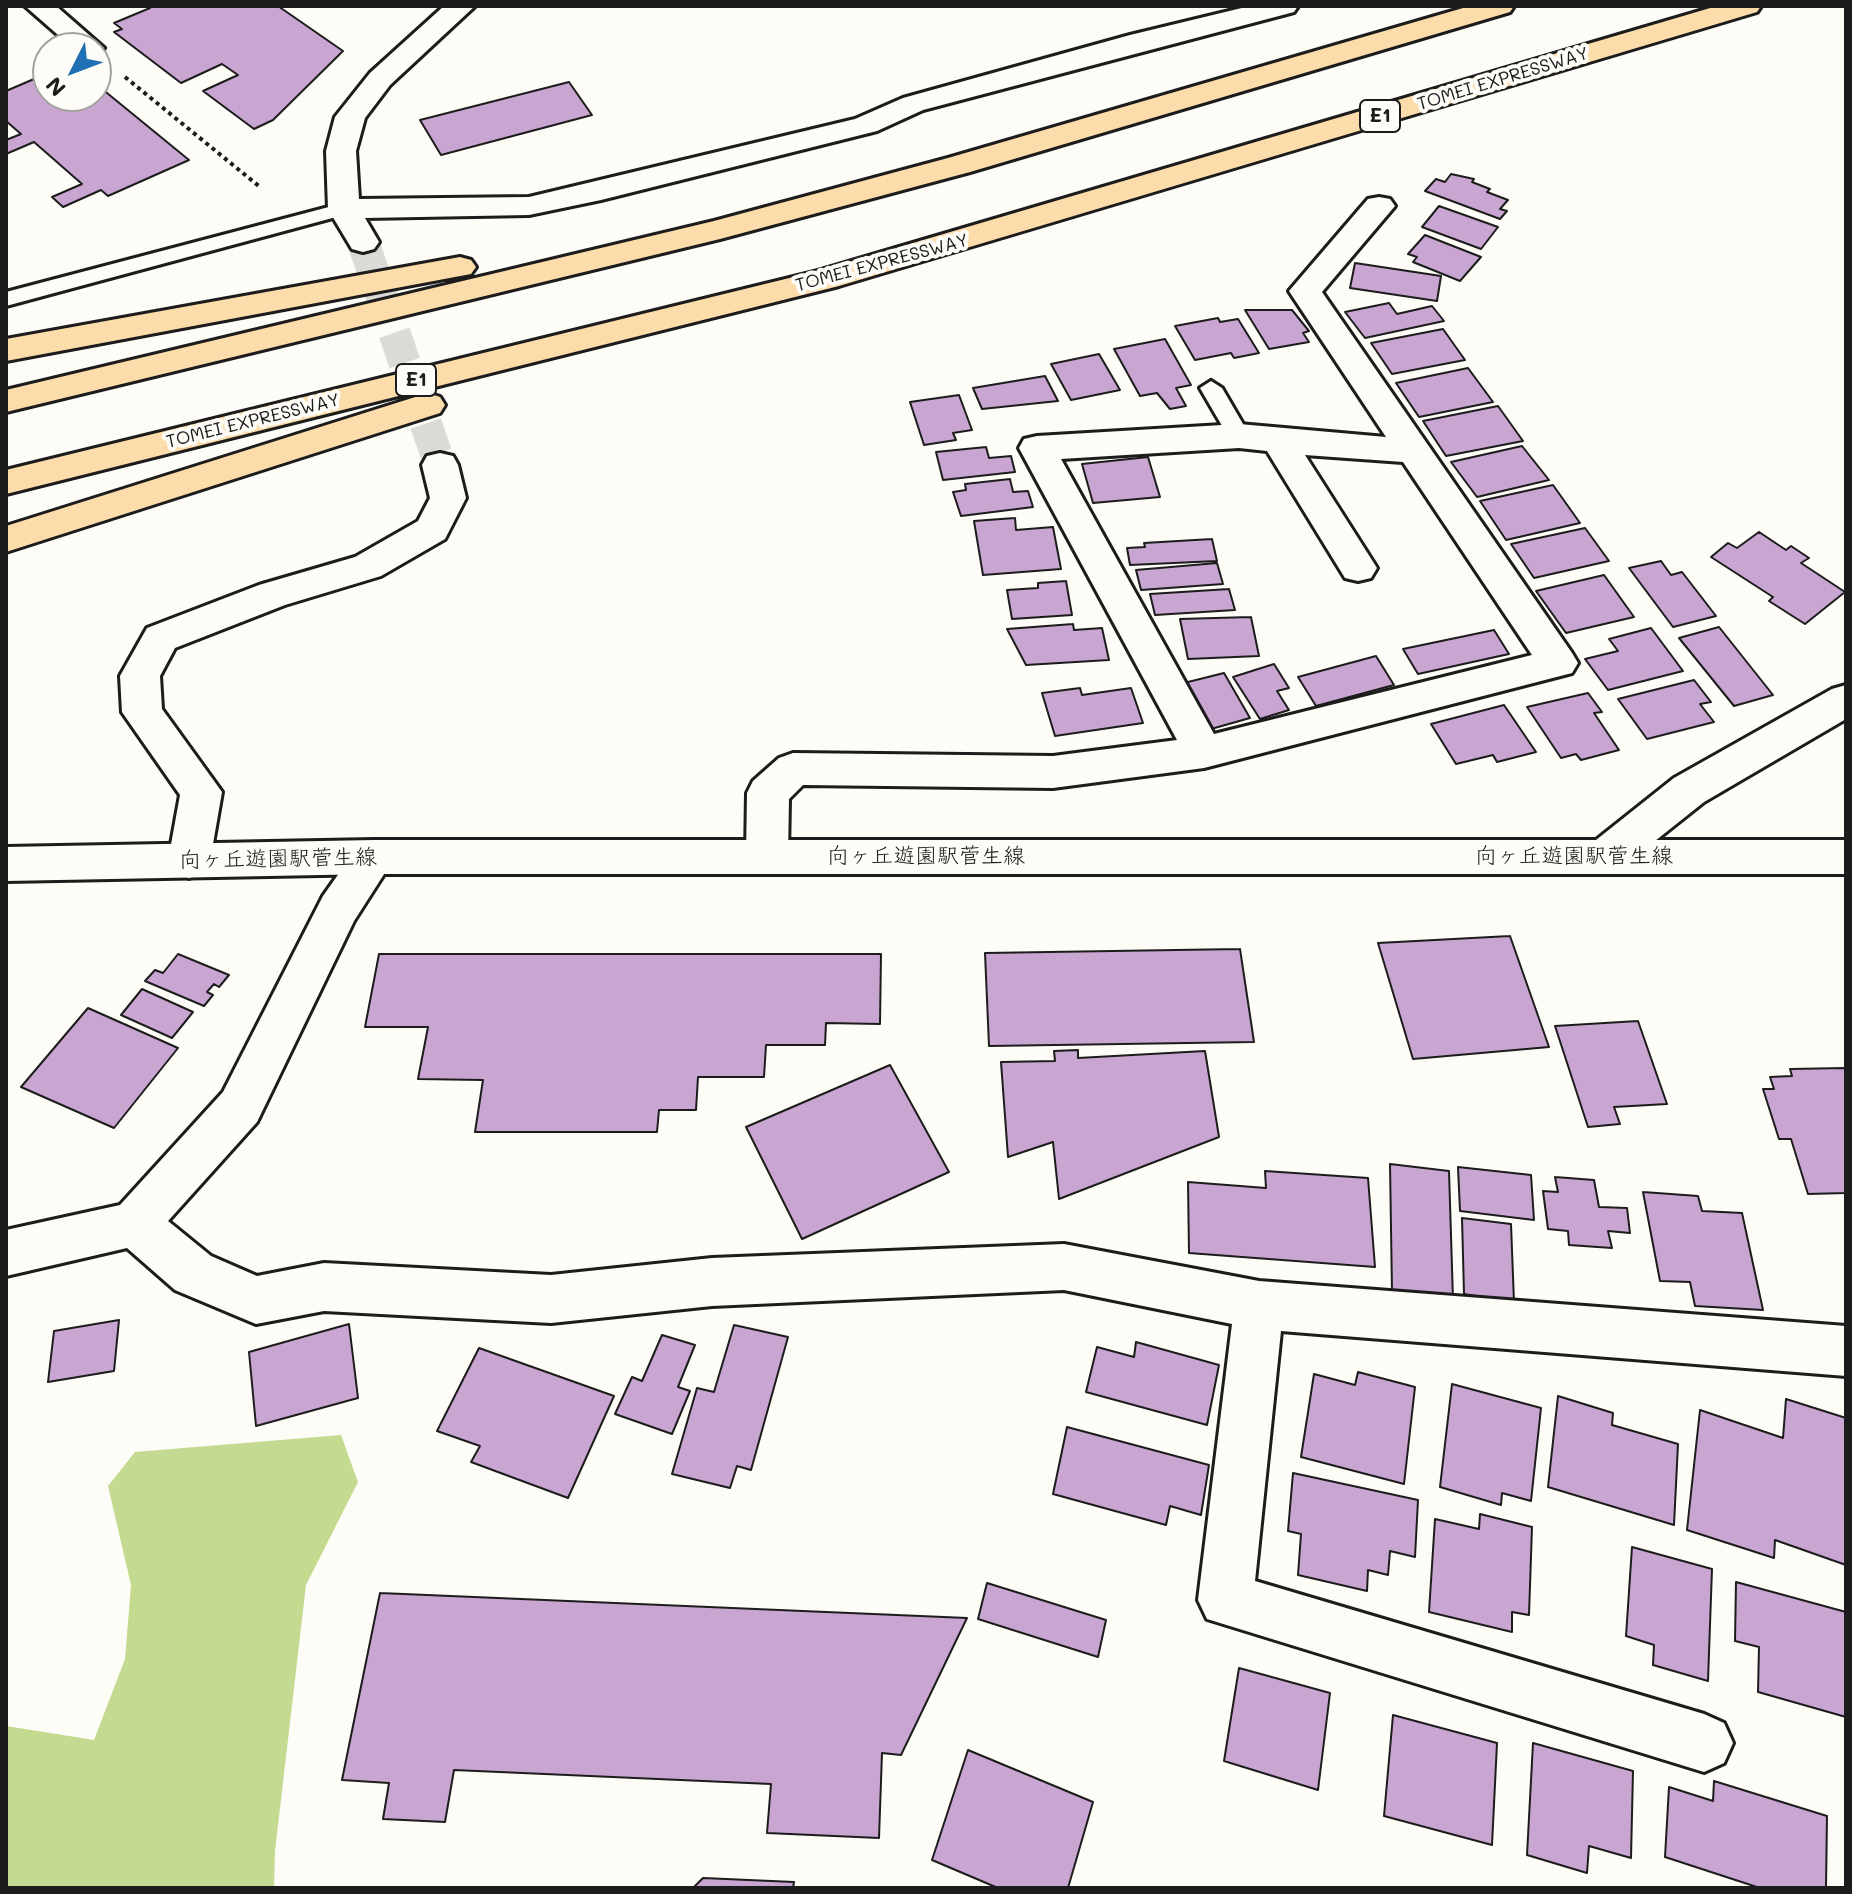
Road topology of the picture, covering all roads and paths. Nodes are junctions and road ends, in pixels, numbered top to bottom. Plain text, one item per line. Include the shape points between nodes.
1 (39, 6) edge
2 (461, 6) edge
3 (1284, 6) edge
4 (1500, 6) edge
5 (1747, 6) edge
6 (71, 32) edge
7 (112, 66) edge
8 (1379, 206) dead end
9 (344, 209) junction
10 (301, 221) junction
11 (720, 229) junction
12 (363, 242) tunnel mouth
13 (827, 279) junction
14 (6, 299) edge
15 (6, 350) edge
16 (1211, 388) dead end
17 (6, 401) edge
18 (1239, 436) junction
19 (1278, 441) junction
20 (1414, 451) junction
21 (440, 465) tunnel mouth
22 (6, 482) edge
23 (6, 539) edge
24 (1358, 568) dead end
25 (1846, 700) edge
26 (1204, 752) junction
27 (767, 856) junction
28 (1606, 856) junction
29 (374, 857) junction
30 (1846, 857) edge
31 (189, 861) junction
32 (6, 864) edge
33 (134, 1224) junction
34 (6, 1253) edge
35 (1259, 1305) junction
36 (1846, 1351) edge
37 (1704, 1743) dead end

1 - 6 street
2 - 9 street via 380,79 350,117 341,151
3 - 9 street via 913,104 866,125 601,191 529,206
4 - 11 highway via 959,165
5 - 13 highway, TOMEI EXPRESSWAY / E1
7 - 10 path
8 - 20 street via 1305,291
9 - 10 lane
9 - 12 street
10 - 14 lane
11 - 15 highway via 395,276
11 - 17 highway
13 - 22 highway, TOMEI EXPRESSWAY / E1
13 - 23 highway
16 - 18 lane
18 - 19 street
18 - 26 street via 1037,448
19 - 20 street
19 - 24 street
20 - 26 street via 1558,663
21 - 31 street via 448,498 432,530 368,567 272,595 161,638 140,676 142,712 201,792
25 - 28 street via 1689,790
26 - 27 street via 1053,772 793,769 768,793
27 - 28 street, 向ヶ丘遊園駅菅生線
27 - 29 street, 向ヶ丘遊園駅菅生線
28 - 30 street, 向ヶ丘遊園駅菅生線
29 - 31 street, 向ヶ丘遊園駅菅生線
29 - 33 street via 338,909 240,1107
31 - 32 street, 向ヶ丘遊園駅菅生線
33 - 34 street
33 - 35 street via 193,1273 256,1300 324,1287 551,1299 712,1282 1064,1267
35 - 36 street
35 - 37 street via 1226,1600

